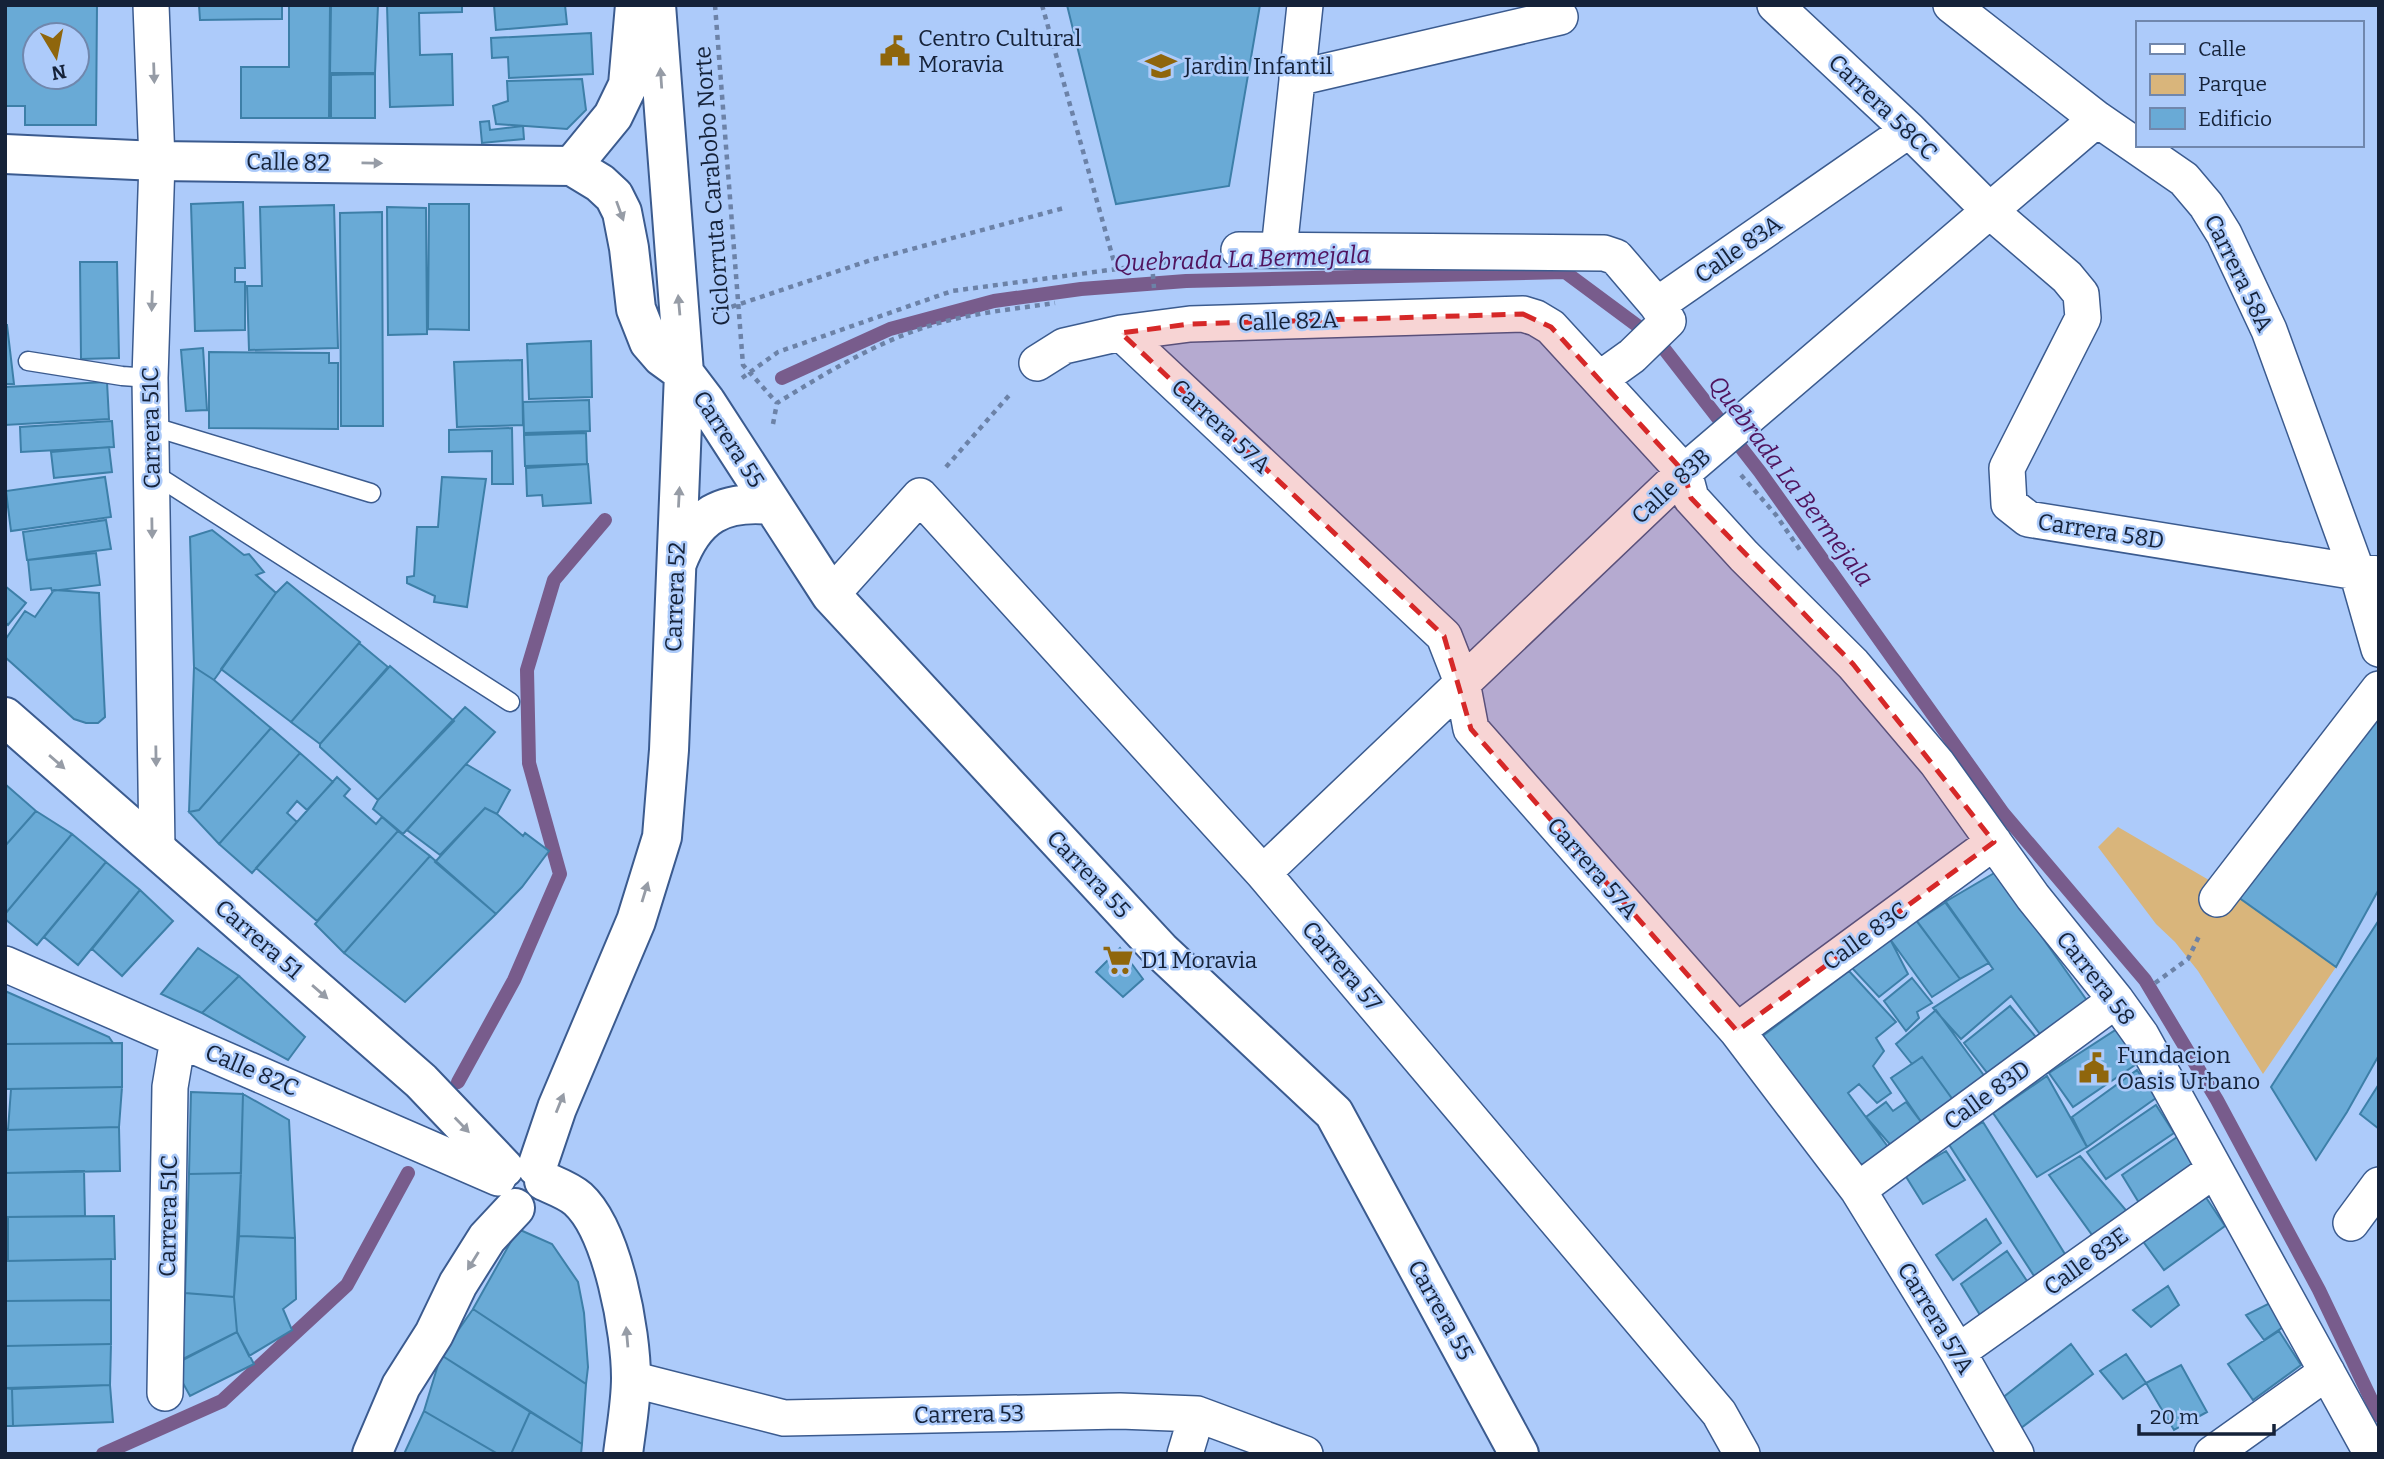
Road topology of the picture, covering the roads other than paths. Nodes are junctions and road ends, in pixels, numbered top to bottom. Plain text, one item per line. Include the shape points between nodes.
1 (151, 5) edge
2 (635, 5) edge
3 (656, 5) edge
4 (1305, 5) edge
5 (1775, 5) edge
6 (1951, 5) edge
7 (1560, 17) dead end
8 (1297, 78) junction
9 (2097, 120) junction
10 (1909, 130) junction
11 (2136, 146) edge
12 (2138, 147) edge
13 (5, 154) edge
14 (157, 160) junction
15 (572, 166) junction
16 (1990, 211) junction
17 (1239, 250) road end
18 (1279, 250) junction
19 (1663, 313) junction
20 (1121, 333) junction
21 (28, 361) dead end
22 (1037, 363) road end
23 (150, 378) junction
24 (1600, 379) junction
25 (695, 388) junction
26 (151, 426) junction
27 (151, 472) junction
28 (1684, 472) junction
29 (371, 493) dead end
30 (772, 505) junction
31 (1744, 556) joint
32 (676, 565) junction
33 (2368, 573) edge
34 (831, 595) junction
35 (2379, 649) edge
36 (1462, 682) junction
37 (2379, 689) edge
38 (510, 702) dead end
39 (5, 717) edge
40 (1994, 842) junction
41 (157, 850) junction
42 (1263, 873) junction
43 (2217, 899) dead end
44 (5, 964) edge
45 (2130, 995) junction
46 (1737, 1031) junction
47 (178, 1039) junction
48 (2214, 1170) junction
49 (520, 1180) junction
50 (2379, 1185) edge
51 (1858, 1189) junction
52 (2351, 1223) dead end
53 (1958, 1352) junction
54 (2327, 1372) junction
55 (631, 1379) junction
56 (165, 1393) dead end
57 (1197, 1414) junction
58 (372, 1454) edge
59 (624, 1454) edge
60 (1185, 1454) edge
61 (1305, 1454) edge
62 (1519, 1454) edge
63 (1742, 1454) edge
64 (2016, 1454) edge
65 (2212, 1454) edge
66 (2372, 1454) edge

1 -> 14 street, Carrera 51C
2 - 15 street via 628,85 613,116
25 -> 3 street, Carrera 52 via 680,320
4 - 8 street
5 - 10 street, Carrera 58CC
6 - 9 street, Carrera 58A
7 - 8 street
8 - 18 street
9 - 11 street, Carrera 58A
9 - 16 street, Calle 83B
10 - 16 street, Carrera 58CC
10 - 19 street, Calle 83A
12 - 33 street, Carrera 58A via 2184,178 2224,234 2269,330
13 - 14 street, Calle 82
14 -> 15 street, Calle 82
14 -> 23 street, Carrera 51C
15 -> 25 street via 614,196 627,236 636,309 649,342
16 - 28 street, Calle 83B
16 - 33 street, Carrera 58D via 2067,277 2081,294 2083,318 2007,468 2009,504 2028,519
17 - 18 street
18 - 19 street via 1604,253 1616,257
19 - 24 street, Calle 83A via 1638,351
20 - 22 street, Calle 82A via 1064,346
20 - 24 street, Calle 82A via 1190,324 1522,314 1551,327
20 - 36 street, Carrera 57A via 1444,636
21 - 23 lane
23 - 26 street, Carrera 51C
24 - 28 street, Calle 82A
25 - 30 street, Carrera 55
32 -> 25 street, Carrera 52
26 - 27 street, Carrera 51C
26 - 29 lane
27 - 38 lane
27 -> 41 street, Carrera 51C
28 - 31 street, Calle 82A via 1691,498
28 - 36 street, Calle 83B
30 - 32 street via 747,503 712,515 685,541
30 - 34 street, Carrera 55
31 - 40 street, Carrera 58 via 1853,664 1937,763
49 -> 32 street, Carrera 52 via 557,1108 636,921 662,837
33 - 35 street, Carrera 58A
34 - 42 street, Carrera 57 via 920,496
34 - 62 street, Carrera 55 via 1160,950 1334,1113
36 - 42 street, Calle 83B
36 - 46 street, Carrera 57A via 1471,729
37 - 43 street
39 -> 41 street, Carrera 51
40 - 45 street, Carrera 58 via 2033,897
40 - 46 street, Calle 83C
41 -> 49 street, Carrera 51 via 421,1081
42 - 63 street, Carrera 57 via 1718,1413
44 - 47 street, Calle 82C
45 - 48 street, Carrera 58 via 2141,1035
45 - 51 street, Calle 83D
46 - 51 street, Carrera 57A
47 - 49 street, Calle 82C
47 - 56 street, Carrera 51C via 170,1087
48 - 53 street, Calle 83E
48 - 54 street, Carrera 58
55 -> 49 street via 626,1322 597,1224 578,1199
49 -> 58 street via 401,1386
50 - 52 street
51 - 53 street, Carrera 57A
53 - 64 street, Carrera 57A
54 - 65 street
54 - 66 street, Carrera 58
55 - 57 street, Carrera 53 via 783,1418 1119,1411
55 - 59 street
57 - 60 street
57 - 61 street, Carrera 53

